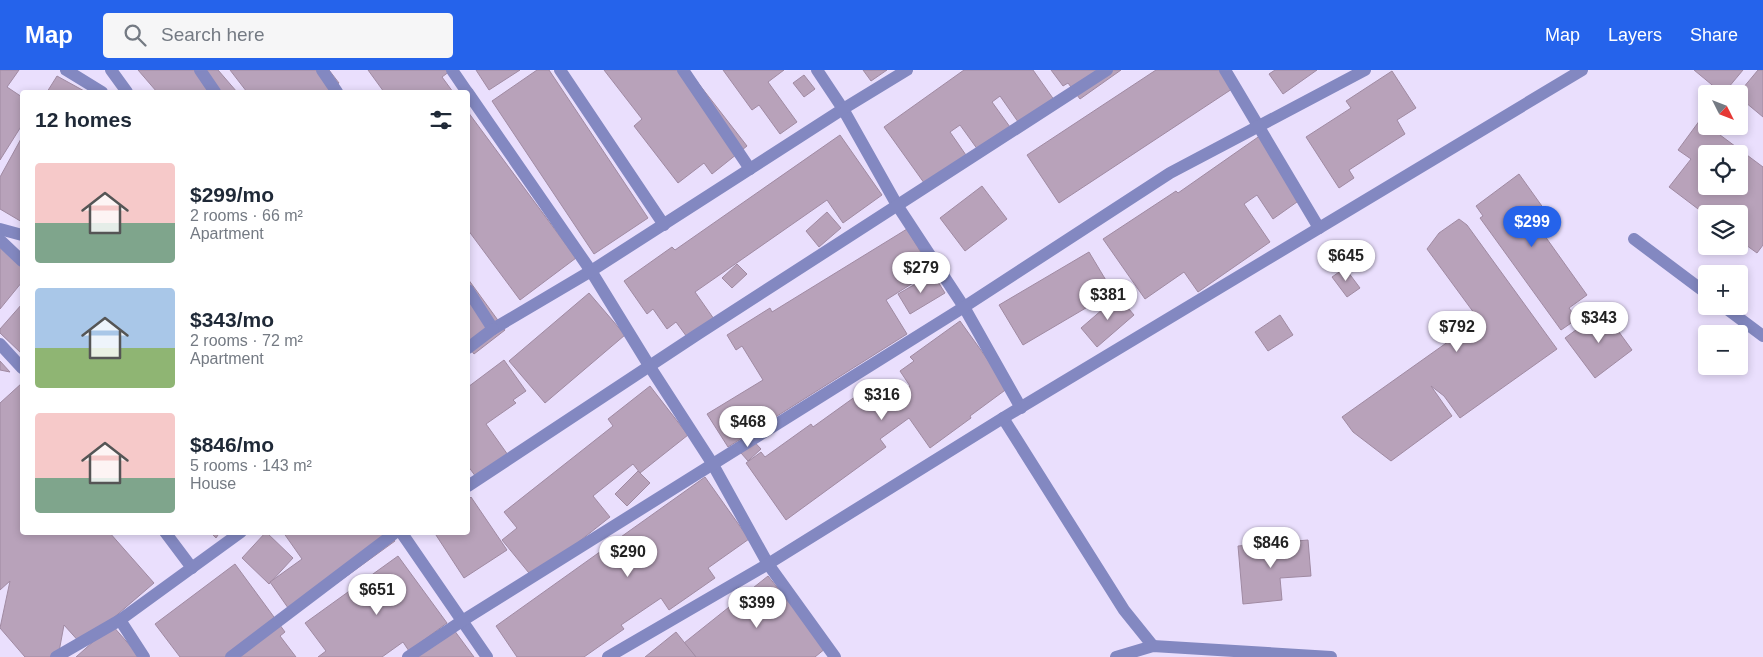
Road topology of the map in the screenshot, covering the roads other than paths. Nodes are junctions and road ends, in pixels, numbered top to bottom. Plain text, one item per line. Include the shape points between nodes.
1 (66, 70) edge
2 (111, 70) edge
3 (200, 70) edge
4 (322, 70) edge
5 (452, 70) edge
6 (560, 70) edge
7 (683, 70) edge
8 (817, 70) edge
9 (907, 70) edge
10 (1107, 70) edge
11 (1225, 70) edge
12 (1365, 70) edge
13 (1582, 70) edge
14 (99, 90) edge
15 (126, 90) edge
16 (214, 90) edge
17 (336, 90) edge
18 (465, 90) edge
19 (470, 97) edge
20 (843, 109) junction
21 (1258, 126) junction
22 (750, 169) junction
23 (898, 205) junction
24 (664, 224) junction
25 (1319, 228) junction
26 (0, 229) edge
27 (20, 234) edge
28 (1634, 239) dead end
29 (0, 240) edge
30 (20, 259) edge
31 (591, 271) junction
32 (1698, 287) edge
33 (470, 293) edge
34 (964, 307) junction
35 (1735, 315) edge
36 (493, 329) junction
37 (1763, 336) edge
38 (0, 344) edge
39 (470, 346) edge
40 (20, 366) edge
41 (650, 367) junction
42 (1022, 408) junction
43 (1003, 418) junction
44 (712, 463) junction
45 (470, 485) edge
46 (167, 535) edge
47 (237, 535) edge
48 (392, 535) edge
49 (403, 535) edge
50 (768, 564) junction
51 (192, 568) junction
52 (120, 620) junction
53 (462, 620) junction
54 (1153, 646) junction
55 (56, 657) edge
56 (144, 657) edge
57 (231, 657) edge
58 (408, 657) edge
59 (487, 657) edge
60 (608, 657) edge
61 (835, 657) edge
62 (1116, 657) edge
63 (1331, 657) edge

1 - 14 street
2 - 15 street
3 - 16 street
4 - 17 street
5 - 18 street
6 - 24 street
7 - 22 street
8 - 20 street
9 - 20 street
10 - 23 street
11 - 21 street
12 - 21 street
13 - 25 street
19 - 31 street
20 - 22 street
20 - 23 street
21 - 25 street
21 - 34 street via 1170,173
22 - 24 street
23 - 34 street
23 - 41 street
24 - 31 street
25 - 42 street
26 - 27 street
28 - 32 street
29 - 30 street
31 - 36 street
31 - 41 street
33 - 36 street
34 - 42 street
34 - 44 street
35 - 37 street
36 - 39 street
38 - 40 street
41 - 44 street
41 - 45 street
42 - 43 street
43 - 50 street
43 - 54 street via 1124,610
44 - 50 street
44 - 53 street
46 - 51 street
47 - 51 street
48 - 57 street
49 - 53 street
50 - 60 street
50 - 61 street
51 - 52 street
52 - 55 street
52 - 56 street
53 - 58 street
53 - 59 street
54 - 62 street
54 - 63 street

